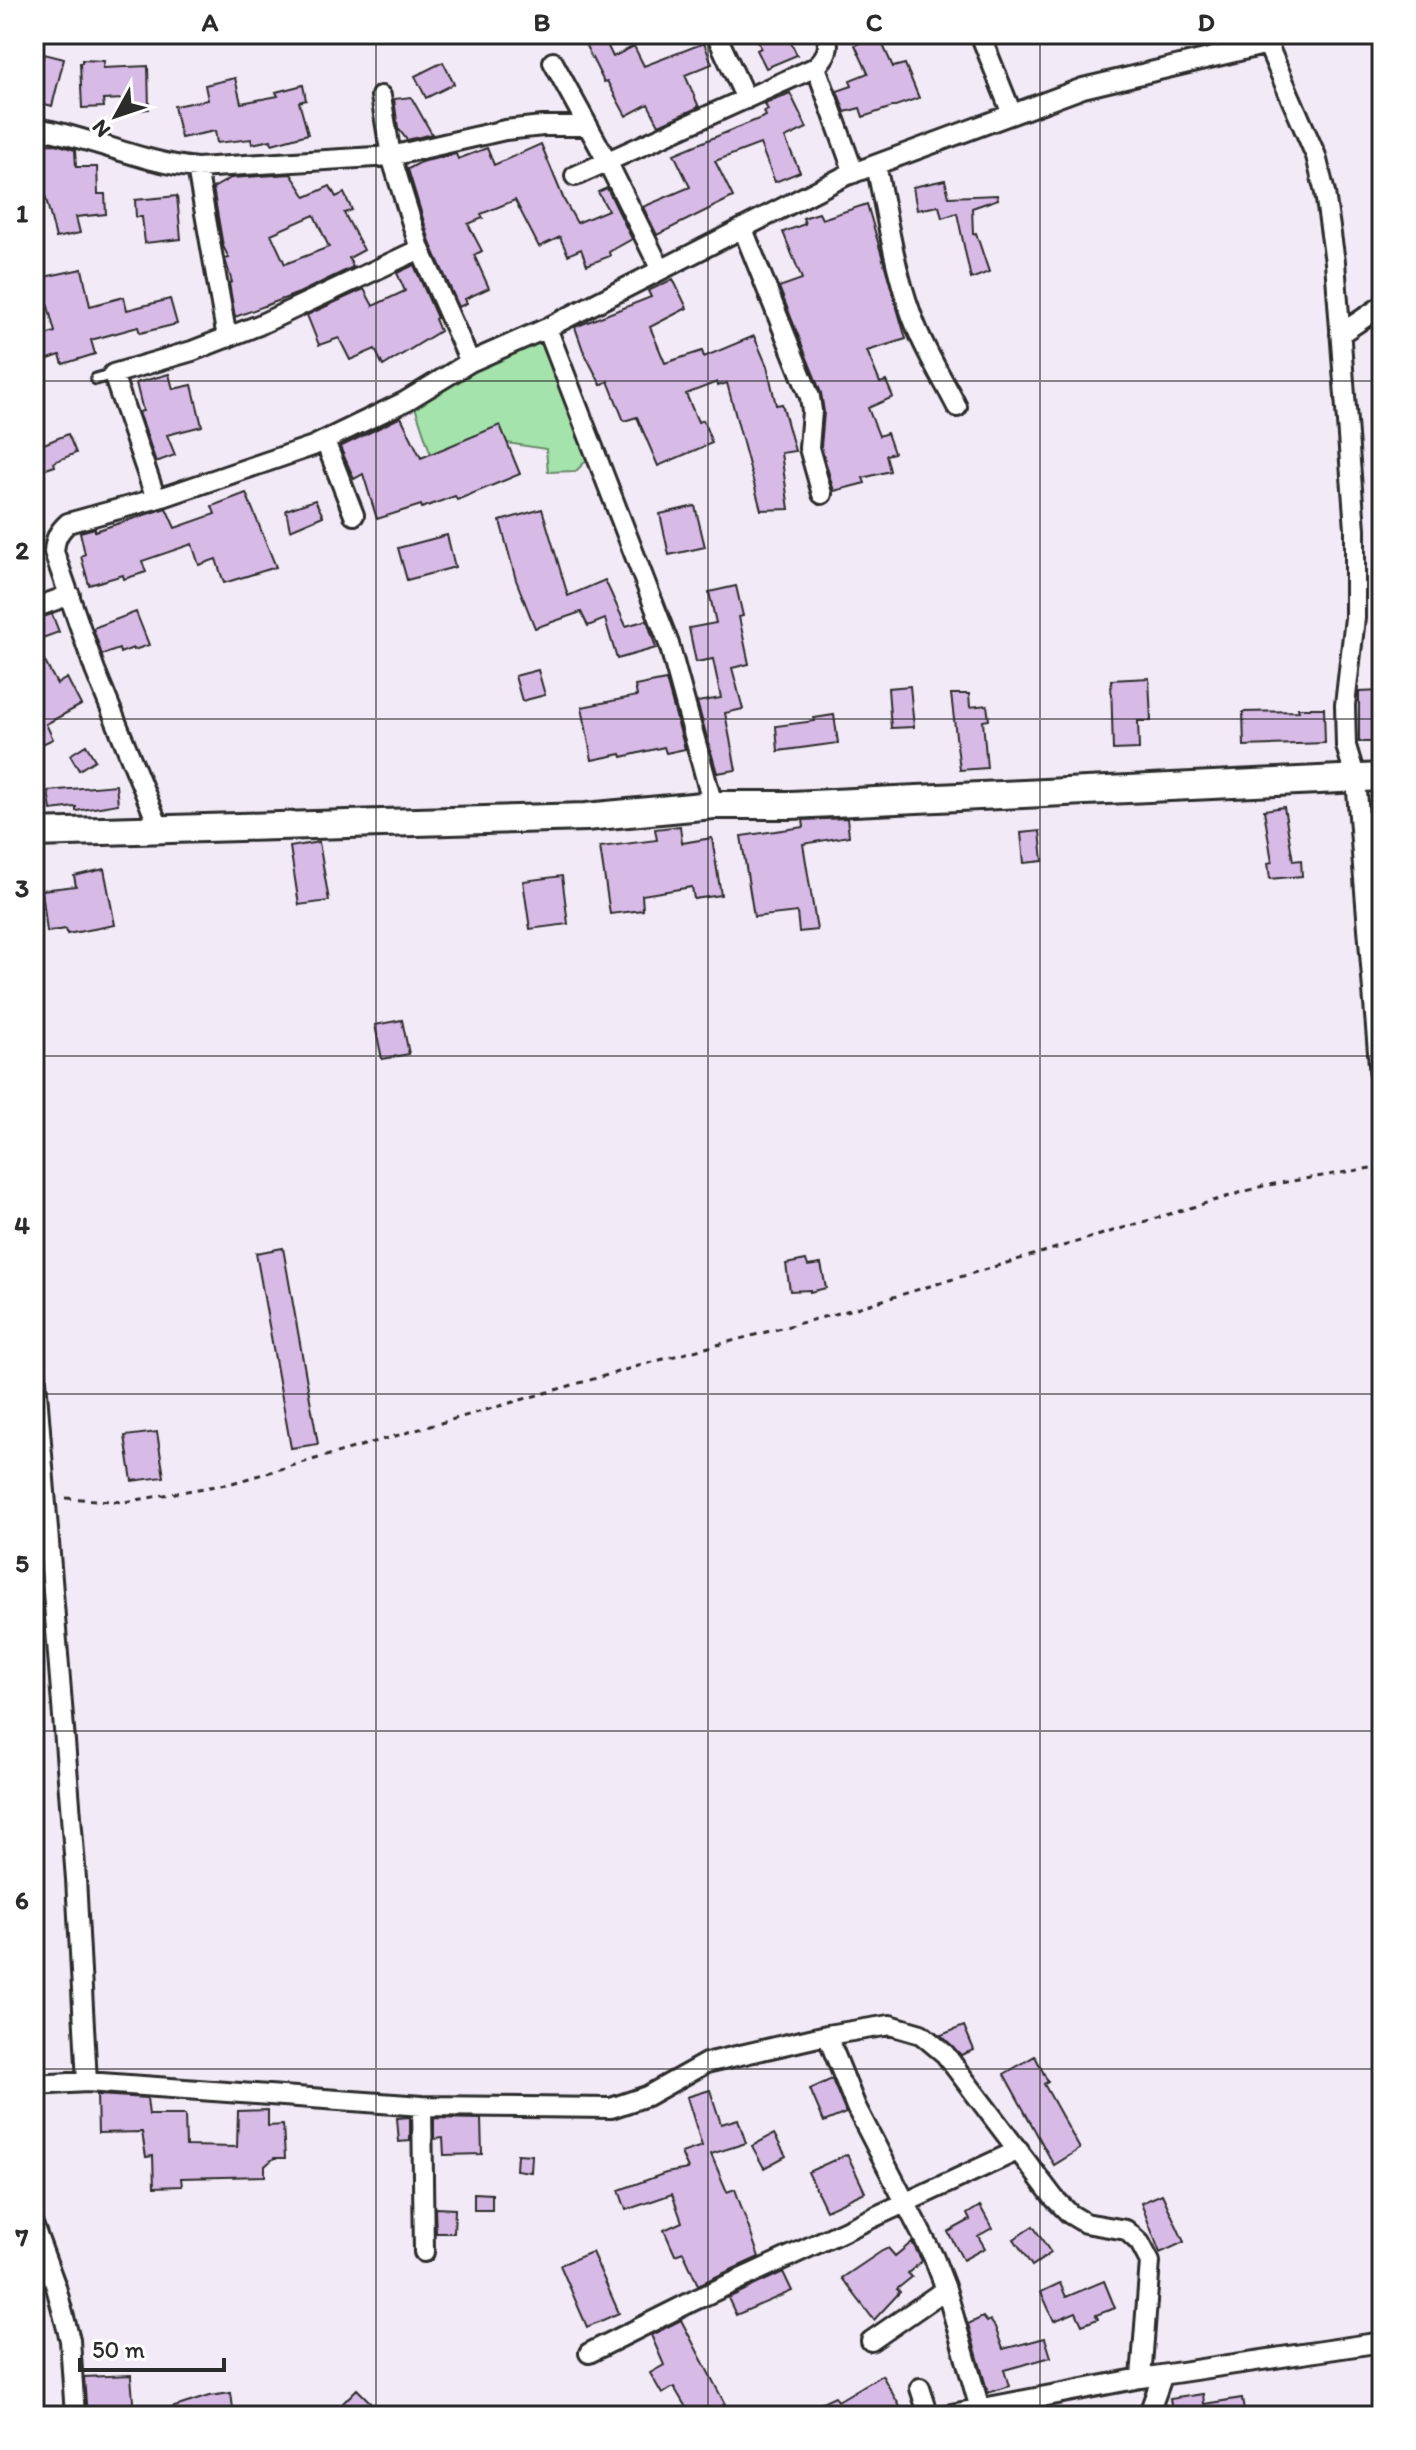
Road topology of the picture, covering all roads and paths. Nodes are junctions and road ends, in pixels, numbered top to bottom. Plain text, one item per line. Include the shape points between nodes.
1 (716, 34) edge
2 (826, 34) edge
3 (980, 34) edge
4 (1266, 39) edge
5 (553, 62) dead end
6 (816, 67) junction
7 (381, 96) dead end
8 (746, 99) junction
9 (1012, 114) junction
10 (588, 126) junction
11 (34, 128) edge
12 (391, 156) junction
13 (607, 161) junction
14 (876, 165) junction
15 (197, 168) junction
16 (854, 173) junction
17 (575, 176) dead end
18 (743, 229) junction
19 (420, 249) junction
20 (661, 270) junction
21 (1382, 306) edge
22 (547, 328) junction
23 (1340, 334) junction
24 (227, 338) junction
25 (470, 362) junction
26 (957, 407) dead end
27 (325, 441) junction
28 (822, 494) dead end
29 (156, 499) junction
30 (354, 515) dead end
31 (70, 595) junction
32 (34, 608) edge
33 (1369, 778) edge
34 (713, 805) junction
35 (160, 830) junction
36 (34, 833) edge
37 (1382, 1102) edge
38 (1382, 1166) edge
39 (34, 1355) edge
40 (44, 1496) junction
41 (827, 2035) junction
42 (87, 2082) junction
43 (34, 2085) edge
44 (422, 2106) junction
45 (1019, 2150) junction
46 (905, 2202) junction
47 (34, 2227) edge
48 (424, 2252) dead end
49 (946, 2289) junction
50 (871, 2341) dead end
51 (1382, 2342) edge
52 (589, 2353) dead end
53 (1162, 2377) junction
54 (1141, 2378) junction
55 (920, 2388) dead end
56 (980, 2409) junction
57 (75, 2416) edge
58 (929, 2416) edge
59 (941, 2416) edge
60 (1148, 2416) edge

1 - 8 street
2 - 6 street via 827,55
3 - 9 street
4 - 9 street via 1083,88
4 - 23 street via 1306,132 1325,193
5 - 10 street
6 - 8 street
6 - 16 street
7 - 12 street
8 - 13 street
9 - 14 street
10 - 12 street via 505,130
10 - 13 street
11 - 15 street
12 - 15 street
12 - 19 street
13 - 17 street
13 - 20 street
14 - 16 street
14 - 26 street via 907,302
15 - 24 street
16 - 18 street
18 - 20 street
18 - 28 street via 810,397 809,448
19 - 24 street
19 - 25 street
20 - 22 street
21 - 23 street
22 - 25 street
22 - 34 street via 669,644
23 - 33 street via 1355,529 1346,746
24 - 29 street via 105,376
25 - 27 street
27 - 29 street
27 - 30 street
29 - 31 street via 68,523 60,531 54,552
31 - 32 street
31 - 35 street
33 - 34 main road
33 - 37 street
34 - 35 main road via 586,817
35 - 36 main road
38 - 40 path via 1263,1186 850,1310 232,1483 125,1502
39 - 40 street
40 - 42 street
41 - 44 street via 706,2063 647,2096 611,2108
41 - 45 street via 890,2025 921,2034 945,2054
41 - 46 street via 856,2107
42 - 43 street
42 - 44 street
44 - 48 street
45 - 46 street
45 - 54 street via 1070,2214 1085,2223 1126,2230 1140,2243 1150,2262
46 - 49 street
46 - 52 street
47 - 57 street via 70,2340
49 - 50 street
49 - 56 street
51 - 53 street
53 - 54 street
53 - 60 street
54 - 56 street
55 - 58 street
56 - 59 street

